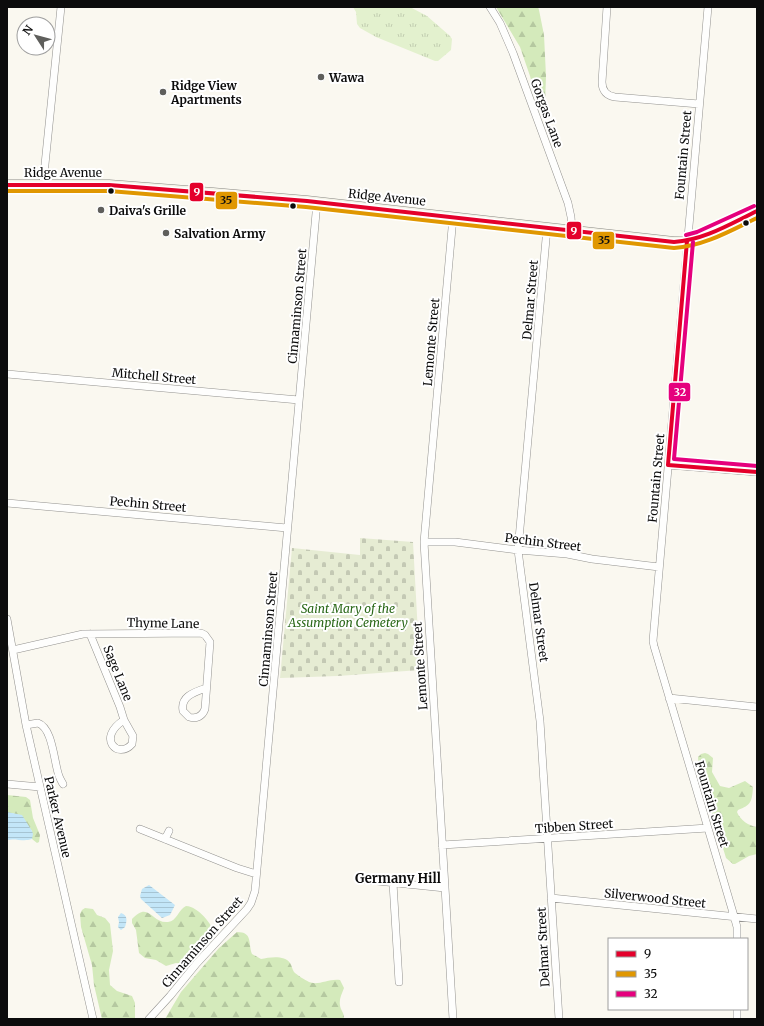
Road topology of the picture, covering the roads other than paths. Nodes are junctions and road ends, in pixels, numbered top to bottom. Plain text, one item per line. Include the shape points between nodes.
1 (61, 7) edge
2 (490, 7) edge
3 (608, 7) edge
4 (708, 7) edge
5 (699, 104) junction
6 (43, 184) junction
7 (7, 185) edge
8 (317, 202) junction
9 (757, 211) edge
10 (453, 217) junction
11 (547, 228) junction
12 (572, 231) junction
13 (687, 241) junction
14 (7, 374) edge
15 (299, 400) junction
16 (668, 465) junction
17 (757, 472) edge
18 (7, 503) edge
19 (287, 528) junction
20 (424, 542) junction
21 (518, 550) junction
22 (659, 566) junction
23 (7, 619) edge
24 (90, 634) junction
25 (13, 650) junction
26 (206, 688) dead end
27 (669, 698) junction
28 (757, 707) edge
29 (124, 720) dead end
30 (26, 725) junction
31 (7, 784) edge
32 (63, 784) dead end
33 (40, 787) junction
34 (708, 828) junction
35 (140, 829) dead end
36 (169, 831) dead end
37 (548, 838) junction
38 (165, 839) junction
39 (442, 845) junction
40 (256, 874) junction
41 (358, 879) dead end
42 (392, 882) junction
43 (445, 888) junction
44 (551, 898) junction
45 (734, 916) junction
46 (757, 919) edge
47 (737, 938) edge
48 (399, 982) dead end
49 (93, 1019) edge
50 (149, 1019) edge
51 (453, 1019) edge
52 (559, 1019) edge

1 - 6 street
2 - 12 street, Gorgas Lane via 513,53 570,210
3 - 5 street via 602,82 605,92 615,97
4 - 5 street, Fountain Street
5 - 13 street, Fountain Street
6 - 7 main road, Ridge Avenue
6 - 8 main road, Ridge Avenue via 127,186
8 - 10 main road, Ridge Avenue
8 - 15 street, Cinnaminson Street
9 - 13 main road, Ridge Avenue
10 - 11 main road, Ridge Avenue
10 - 20 street, Lemonte Street
11 - 12 main road, Ridge Avenue
11 - 21 street, Delmar Street
12 - 13 main road, Ridge Avenue
13 - 16 street, Fountain Street
14 - 15 street, Mitchell Street
15 - 19 street, Cinnaminson Street
16 - 17 street
16 - 22 street, Fountain Street
18 - 19 street, Pechin Street
19 - 40 street, Cinnaminson Street
20 - 21 street, Pechin Street via 455,542
20 - 39 street, Lemonte Street
21 - 22 street, Pechin Street
21 - 37 street, Delmar Street via 540,715
22 - 27 street, Fountain Street via 653,641
23 - 25 street, Parker Avenue
24 - 25 street, Thyme Lane
24 - 26 street, Thyme Lane via 203,634 210,642
24 - 29 street, Sage Lane
25 - 30 street, Parker Avenue
27 - 28 street
27 - 34 street, Fountain Street
30 - 32 street via 38,723 44,726
30 - 33 street, Parker Avenue
31 - 33 street
33 - 49 street, Parker Avenue
34 - 37 street, Tibben Street
34 - 45 street, Fountain Street
35 - 38 street
36 - 38 street
37 - 39 street, Tibben Street
37 - 44 street, Delmar Street
38 - 40 street
39 - 43 street, Lemonte Street
40 - 50 street, Cinnaminson Street via 254,896 249,907
41 - 42 street
42 - 43 street
42 - 48 street
43 - 51 street, Lemonte Street
44 - 45 street, Silverwood Street
44 - 52 street, Delmar Street
45 - 46 street, Silverwood Street
45 - 47 street, Fountain Street

